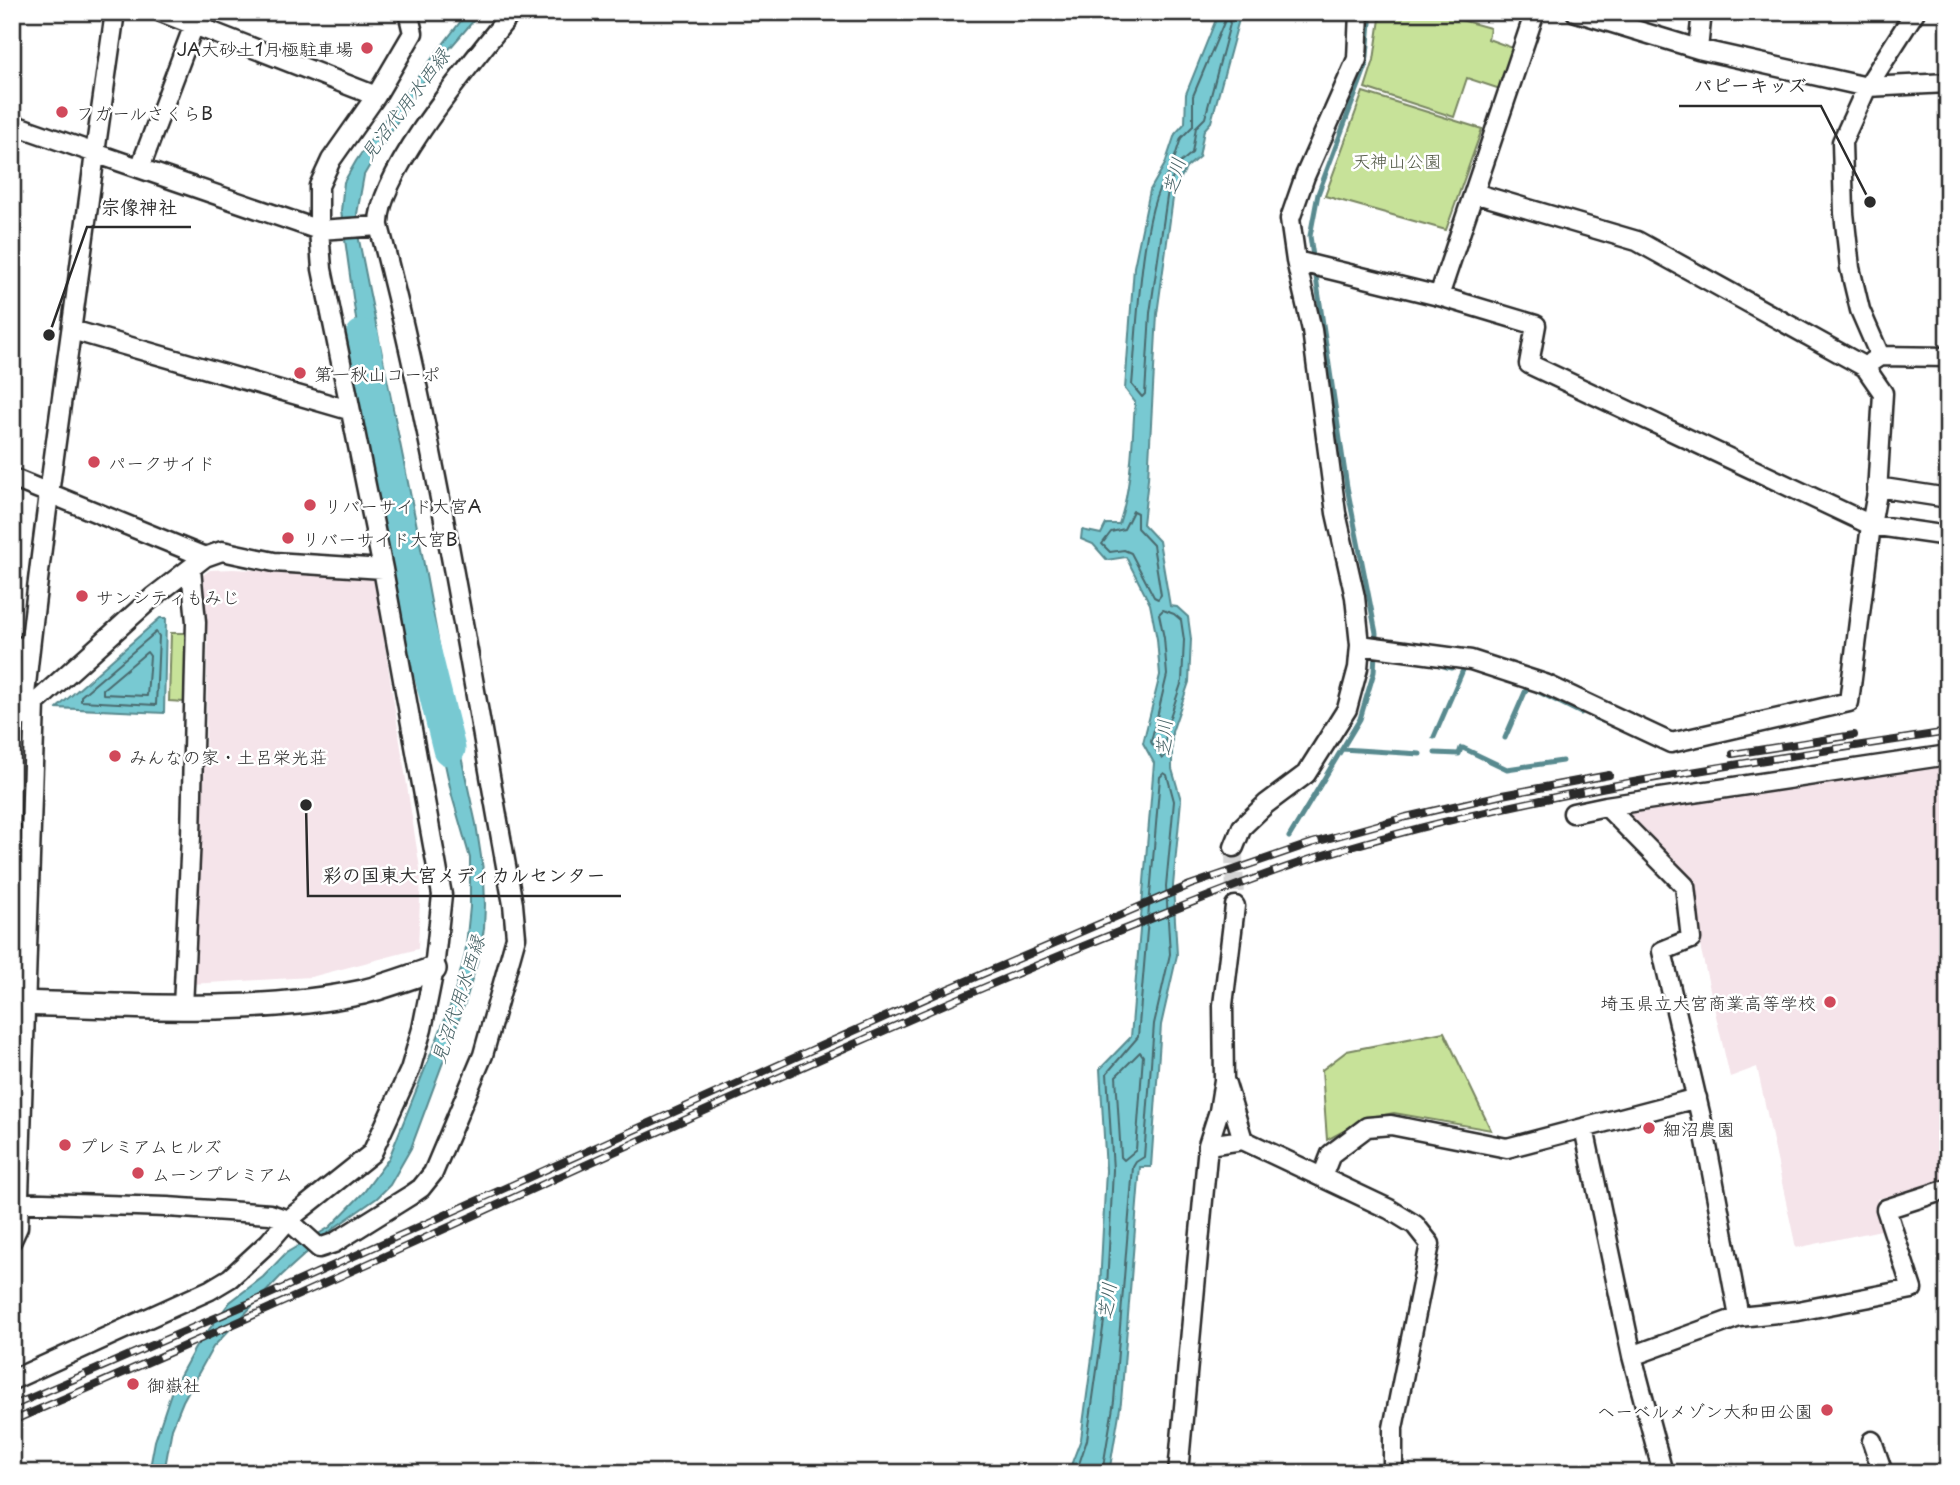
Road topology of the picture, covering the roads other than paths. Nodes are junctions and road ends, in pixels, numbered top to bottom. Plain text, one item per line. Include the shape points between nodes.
1 (114, 12) edge
2 (162, 12) edge
3 (408, 12) edge
4 (512, 12) edge
5 (1359, 12) edge
6 (1535, 12) edge
7 (1576, 12) edge
8 (1702, 12) edge
9 (1915, 12) edge
10 (194, 25) junction
11 (1698, 49) junction
12 (1948, 83) edge
13 (1867, 87) junction
14 (376, 96) junction
15 (12, 124) edge
16 (95, 153) junction
17 (140, 168) junction
18 (1474, 193) junction
19 (379, 226) junction
20 (319, 230) junction
21 (1296, 261) junction
22 (1439, 296) junction
23 (72, 330) junction
24 (1948, 357) edge
25 (1872, 361) junction
26 (349, 410) junction
27 (12, 478) edge
28 (1877, 487) junction
29 (48, 492) junction
30 (1948, 498) edge
31 (1871, 525) junction
32 (1948, 537) edge
33 (205, 557) junction
34 (191, 569) junction
35 (383, 569) junction
36 (1360, 645) junction
37 (21, 647) edge
38 (24, 713) edge
39 (1948, 755) edge
40 (1606, 806) junction
41 (1573, 813) dead end
42 (1234, 847) tunnel mouth
43 (1234, 906) tunnel mouth
44 (434, 969) junction
45 (20, 1003) edge
46 (183, 1007) junction
47 (1224, 1080) junction
48 (1697, 1098) junction
49 (1584, 1128) junction
50 (1243, 1140) junction
51 (1208, 1145) junction
52 (1322, 1177) junction
53 (1948, 1189) edge
54 (16, 1202) edge
55 (292, 1224) junction
56 (12, 1240) edge
57 (1739, 1317) junction
58 (1632, 1356) junction
59 (12, 1380) edge
60 (1872, 1441) dead end
61 (1876, 1470) edge
62 (1178, 1473) edge
63 (1393, 1473) edge
64 (1663, 1473) edge

1 - 16 street
2 - 10 street
3 - 14 street via 413,33
4 - 19 street via 405,155 379,213
5 - 21 street via 1357,59 1290,219
6 - 18 street
7 - 11 street
8 - 11 street
9 - 13 street
10 - 14 street
10 - 17 street
11 - 13 street
12 - 13 street
13 - 25 street via 1842,142 1852,279
14 - 20 street via 331,160 319,186
15 - 16 street
16 - 17 street
16 - 23 street
17 - 20 street
18 - 22 street
18 - 25 street via 1637,241
19 - 20 street
19 - 55 street via 459,600 516,937 482,1055 433,1172 421,1188 319,1248
20 - 26 street
21 - 22 street
21 - 36 street via 1312,330 1336,513 1355,597
22 - 31 street via 1536,325 1529,364
23 - 26 street
23 - 29 street
24 - 25 street
25 - 28 street via 1883,393
26 - 35 street
27 - 29 street
28 - 30 street
28 - 31 street
29 - 33 street
29 - 37 street
31 - 32 street
31 - 36 street via 1849,702 1671,743 1545,684 1471,660
33 - 34 street
33 - 35 street via 222,551 274,562
34 - 38 street via 153,597
34 - 46 street via 195,635
35 - 44 street via 442,895
36 - 42 street via 1359,668 1347,709 1306,774 1242,827
37 - 38 street
38 - 45 street
39 - 40 street
40 - 41 street
40 - 48 street via 1685,887 1690,939 1662,951
43 - 47 street via 1223,1005
44 - 46 street via 364,991 310,1000
44 - 55 street via 410,1069 372,1153
45 - 46 street
45 - 54 street
47 - 50 street
47 - 51 street
48 - 49 street
48 - 57 street
49 - 52 street via 1507,1148 1391,1125 1367,1128 1331,1154
49 - 58 street
50 - 51 street
50 - 52 street
51 - 62 street
52 - 63 street via 1415,1225 1430,1244 1393,1427
53 - 57 street via 1886,1209 1912,1289 1798,1311
54 - 55 street via 271,1214
54 - 56 street via 19,1227
55 - 59 street via 210,1290
57 - 58 street
58 - 64 street
60 - 61 street

